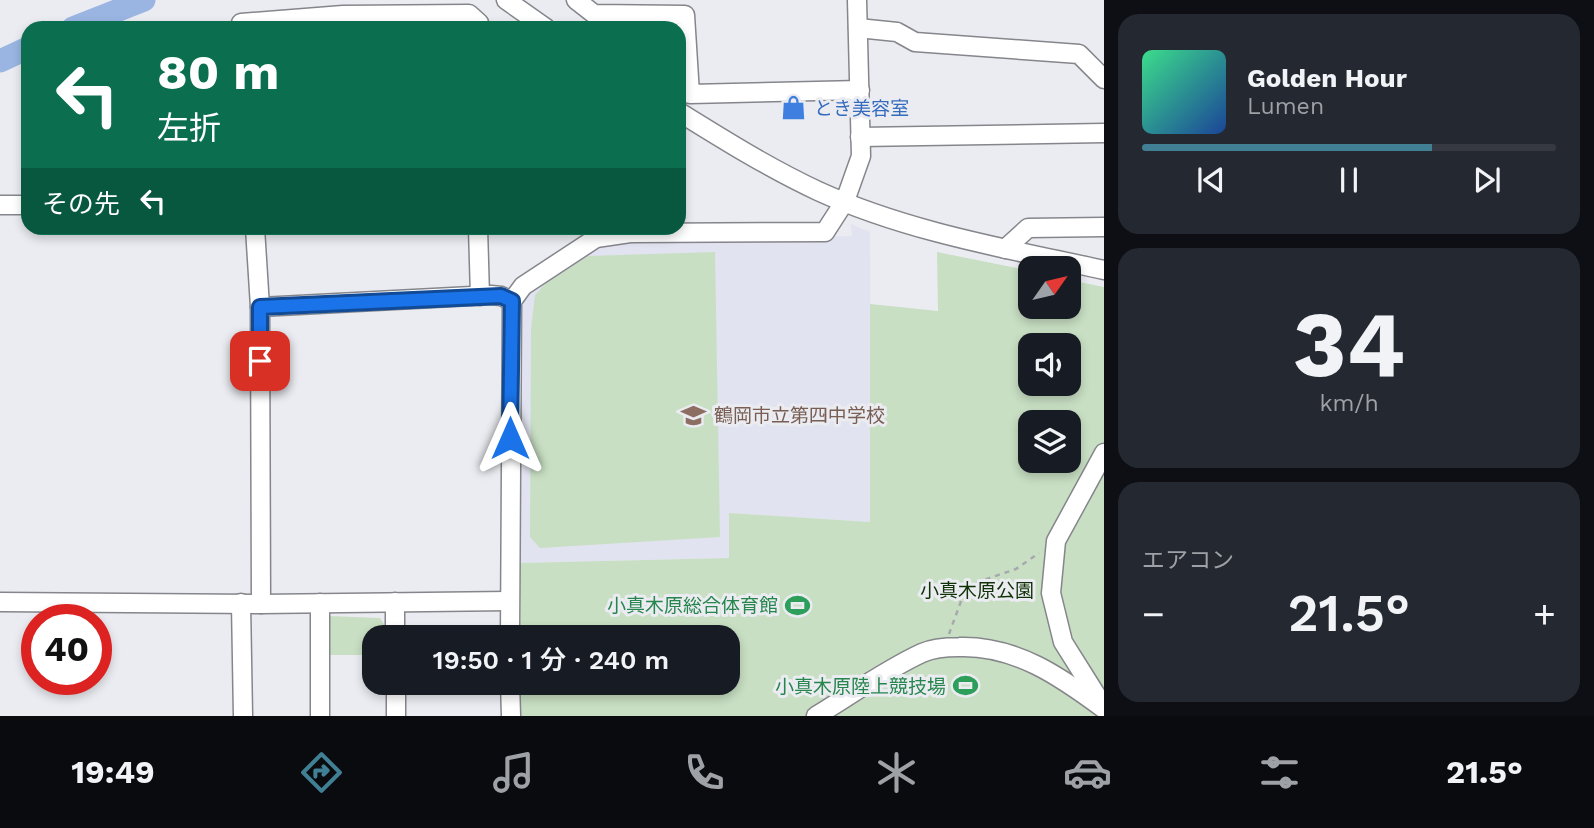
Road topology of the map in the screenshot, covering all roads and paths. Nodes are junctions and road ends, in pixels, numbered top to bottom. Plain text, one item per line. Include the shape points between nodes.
1 (506, 0) edge
2 (576, 0) edge
3 (857, 0) edge
4 (686, 8) edge
5 (359, 21) edge
6 (477, 21) edge
7 (536, 21) edge
8 (589, 21) edge
9 (858, 28) junction
10 (1104, 79) edge
11 (860, 90) junction
12 (686, 116) edge
13 (1104, 133) edge
14 (860, 137) junction
15 (845, 201) junction
16 (0, 205) edge
17 (21, 205) edge
18 (1104, 227) edge
19 (686, 230) edge
20 (255, 235) edge
21 (478, 235) edge
22 (614, 235) edge
23 (1005, 249) junction
24 (1104, 270) edge
25 (480, 296) junction
26 (512, 301) junction
27 (260, 307) junction
28 (1104, 453) edge
29 (1056, 541) junction
30 (509, 601) junction
31 (0, 602) edge
32 (395, 602) junction
33 (241, 603) junction
34 (320, 603) junction
35 (261, 604) junction
36 (395, 625) edge
37 (510, 625) edge
38 (943, 648) junction
39 (396, 695) edge
40 (510, 695) edge
41 (1104, 708) edge
42 (243, 716) edge
43 (320, 716) edge
44 (396, 716) edge
45 (511, 716) edge
46 (816, 716) edge

1 - 7 street
2 - 8 street
3 - 9 street
4 - 8 street
4 - 11 street via 690,94
5 - 6 street via 469,14
9 - 10 street via 897,32 915,42 1079,54
9 - 11 street
11 - 14 street
12 - 15 street via 759,162
13 - 14 street
14 - 15 street via 860,156
15 - 19 street via 825,232
15 - 23 street via 915,227
16 - 17 street
18 - 23 street via 1028,228
20 - 27 street
21 - 25 street
22 - 26 street via 596,238 523,286
23 - 24 street
25 - 26 street
25 - 27 street
26 - 30 street
27 - 35 street
28 - 29 street
29 - 38 path via 1016,569 972,584 964,593
29 - 41 street via 1051,593 1063,642
30 - 32 street
30 - 37 street
31 - 33 street
32 - 34 street
32 - 36 street
33 - 35 street
33 - 42 street
34 - 35 street
34 - 43 street
38 - 41 street via 986,649 1034,663
38 - 46 street via 924,652
39 - 44 street
40 - 45 street

